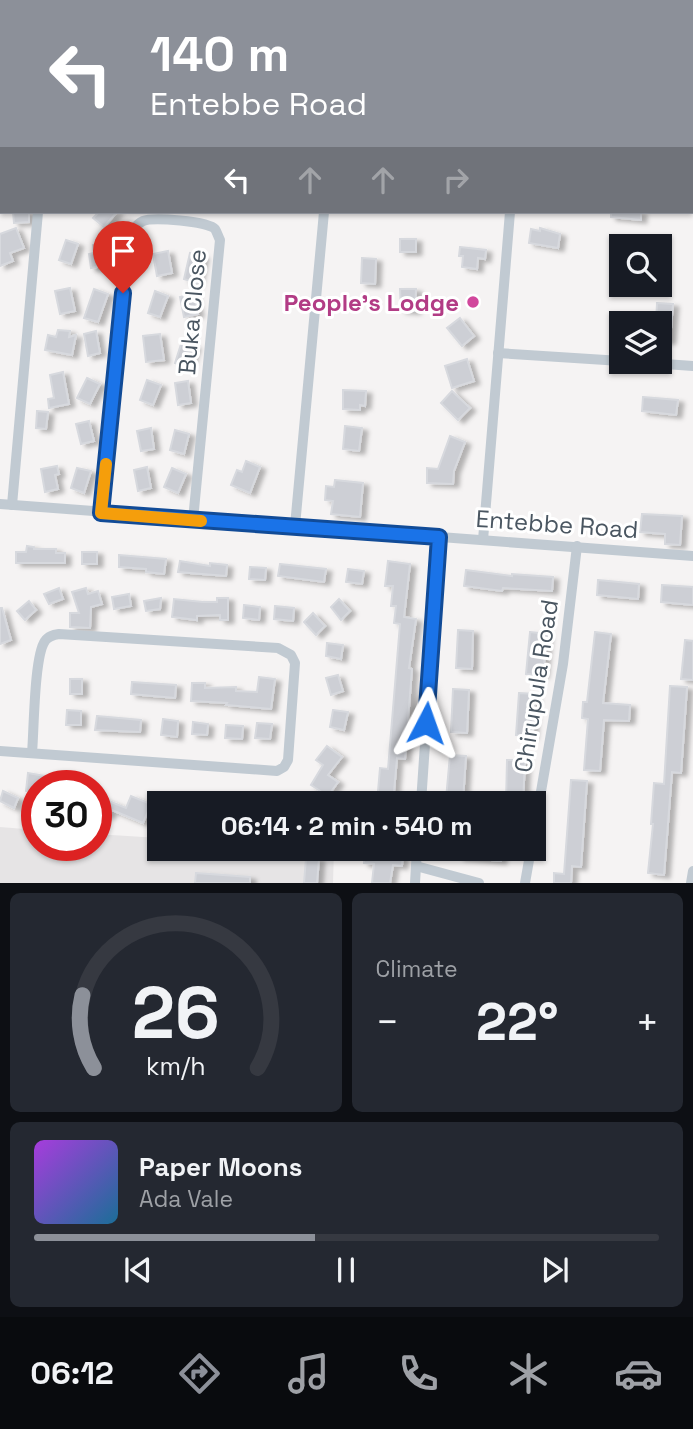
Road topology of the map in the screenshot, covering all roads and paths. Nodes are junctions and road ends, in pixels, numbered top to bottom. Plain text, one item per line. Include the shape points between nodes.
1 (38, 214) edge
2 (324, 214) edge
3 (510, 214) edge
4 (498, 353) junction
5 (609, 360) edge
6 (672, 364) edge
7 (693, 366) edge
8 (0, 505) edge
9 (12, 505) junction
10 (101, 513) junction
11 (193, 520) junction
12 (295, 526) junction
13 (439, 537) junction
14 (483, 540) junction
15 (576, 546) junction
16 (693, 556) edge
17 (0, 751) edge
18 (32, 753) junction
19 (422, 791) edge
20 (541, 791) edge
21 (417, 861) edge
22 (529, 861) edge
23 (416, 866) junction
24 (693, 871) edge
25 (415, 883) edge
26 (479, 883) edge
27 (525, 883) edge
28 (691, 883) edge

1 - 9 street
2 - 12 street
3 - 4 street
4 - 5 street
4 - 14 street
6 - 7 street
8 - 9 street, Entebbe Road
9 - 10 street, Entebbe Road
10 - 11 street, Entebbe Road
10 - 11 street, Buka Close via 129,239 134,228 156,219 207,224 220,240
11 - 12 street, Entebbe Road
12 - 13 street, Entebbe Road
13 - 14 street, Entebbe Road
13 - 19 street
14 - 15 street, Entebbe Road
15 - 16 street, Entebbe Road
15 - 20 street, Chirupula Road via 563,664
17 - 18 street
18 - 18 street via 39,656 52,636 278,648 292,655 296,672 288,760 277,771
21 - 23 street
22 - 27 street
23 - 25 street
23 - 26 street
24 - 28 street

